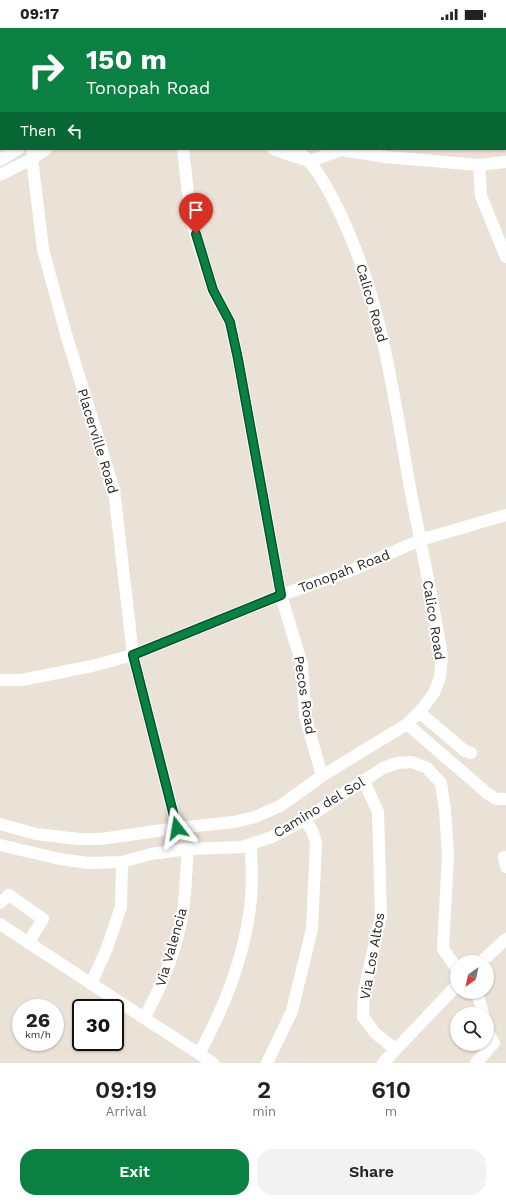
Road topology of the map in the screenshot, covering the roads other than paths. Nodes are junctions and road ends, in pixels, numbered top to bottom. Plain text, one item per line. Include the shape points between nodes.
1 (16, 150) edge
2 (43, 150) edge
3 (183, 150) edge
4 (276, 150) edge
5 (297, 150) edge
6 (33, 154) edge
7 (0, 160) edge
8 (310, 161) junction
9 (506, 162) edge
10 (479, 165) junction
11 (0, 175) edge
12 (506, 257) edge
13 (506, 515) edge
14 (420, 540) junction
15 (281, 595) junction
16 (133, 655) junction
17 (0, 680) edge
18 (419, 712) junction
19 (407, 724) junction
20 (471, 753) dead end
21 (322, 776) junction
22 (364, 781) junction
23 (506, 800) edge
24 (304, 820) junction
25 (0, 824) edge
26 (177, 828) junction
27 (251, 844) junction
28 (0, 845) edge
29 (188, 849) junction
30 (122, 862) junction
31 (0, 903) edge
32 (0, 924) edge
33 (506, 938) edge
34 (28, 943) junction
35 (488, 955) edge
36 (450, 959) edge
37 (91, 984) junction
38 (450, 992) edge
39 (144, 1018) junction
40 (500, 1042) edge
41 (395, 1049) junction
42 (200, 1054) junction
43 (213, 1063) edge
44 (267, 1063) edge
45 (383, 1063) edge
46 (476, 1063) edge

1 - 7 street
2 - 6 street
3 - 15 street, Pecos Road via 191,220 213,290 230,322
4 - 8 street
5 - 8 street, Calico Road
6 - 11 street
6 - 16 street, Placerville Road via 43,249 114,490
8 - 10 street via 341,150 386,157
8 - 14 street, Calico Road via 345,223 383,333
9 - 10 street
10 - 12 street via 481,196
13 - 14 street, Tonopah Road
14 - 15 street, Tonopah Road via 350,571
14 - 18 street, Calico Road via 442,658 440,677 434,693
15 - 16 street, Tonopah Road
15 - 21 street, Pecos Road via 302,665 305,716
16 - 17 street, Tonopah Road via 22,680
16 - 26 street, Placerville Road
18 - 19 street, Calico Road
18 - 20 street via 465,751
19 - 21 street, Calico Road
19 - 23 street via 487,793 496,799
21 - 26 street, Calico Road via 280,806 255,817 234,822
22 - 24 street, Camino del Sol
22 - 36 street, Camino del Sol via 383,768 397,763 412,762 427,768 441,783 448,856 443,949
22 - 41 street, Via Los Altos via 378,812 381,916 364,991 363,1017 375,1033
24 - 27 street, Camino del Sol via 272,837
24 - 44 street via 312,830 316,843 312,929 292,1011
25 - 26 street, Calico Road via 36,834 79,839 101,839
27 - 29 street, Camino del Sol via 242,847
27 - 42 street via 251,899 241,952 229,992
28 - 30 street, Camino del Sol via 60,859
29 - 30 street, Camino del Sol via 151,854
29 - 39 street, Via Valencia via 183,912 158,993
30 - 37 street via 121,907
31 - 34 street via 9,895 43,919
32 - 34 street
33 - 35 street
34 - 37 street
37 - 39 street
38 - 41 street
39 - 42 street
40 - 46 street
41 - 45 street
42 - 43 street

